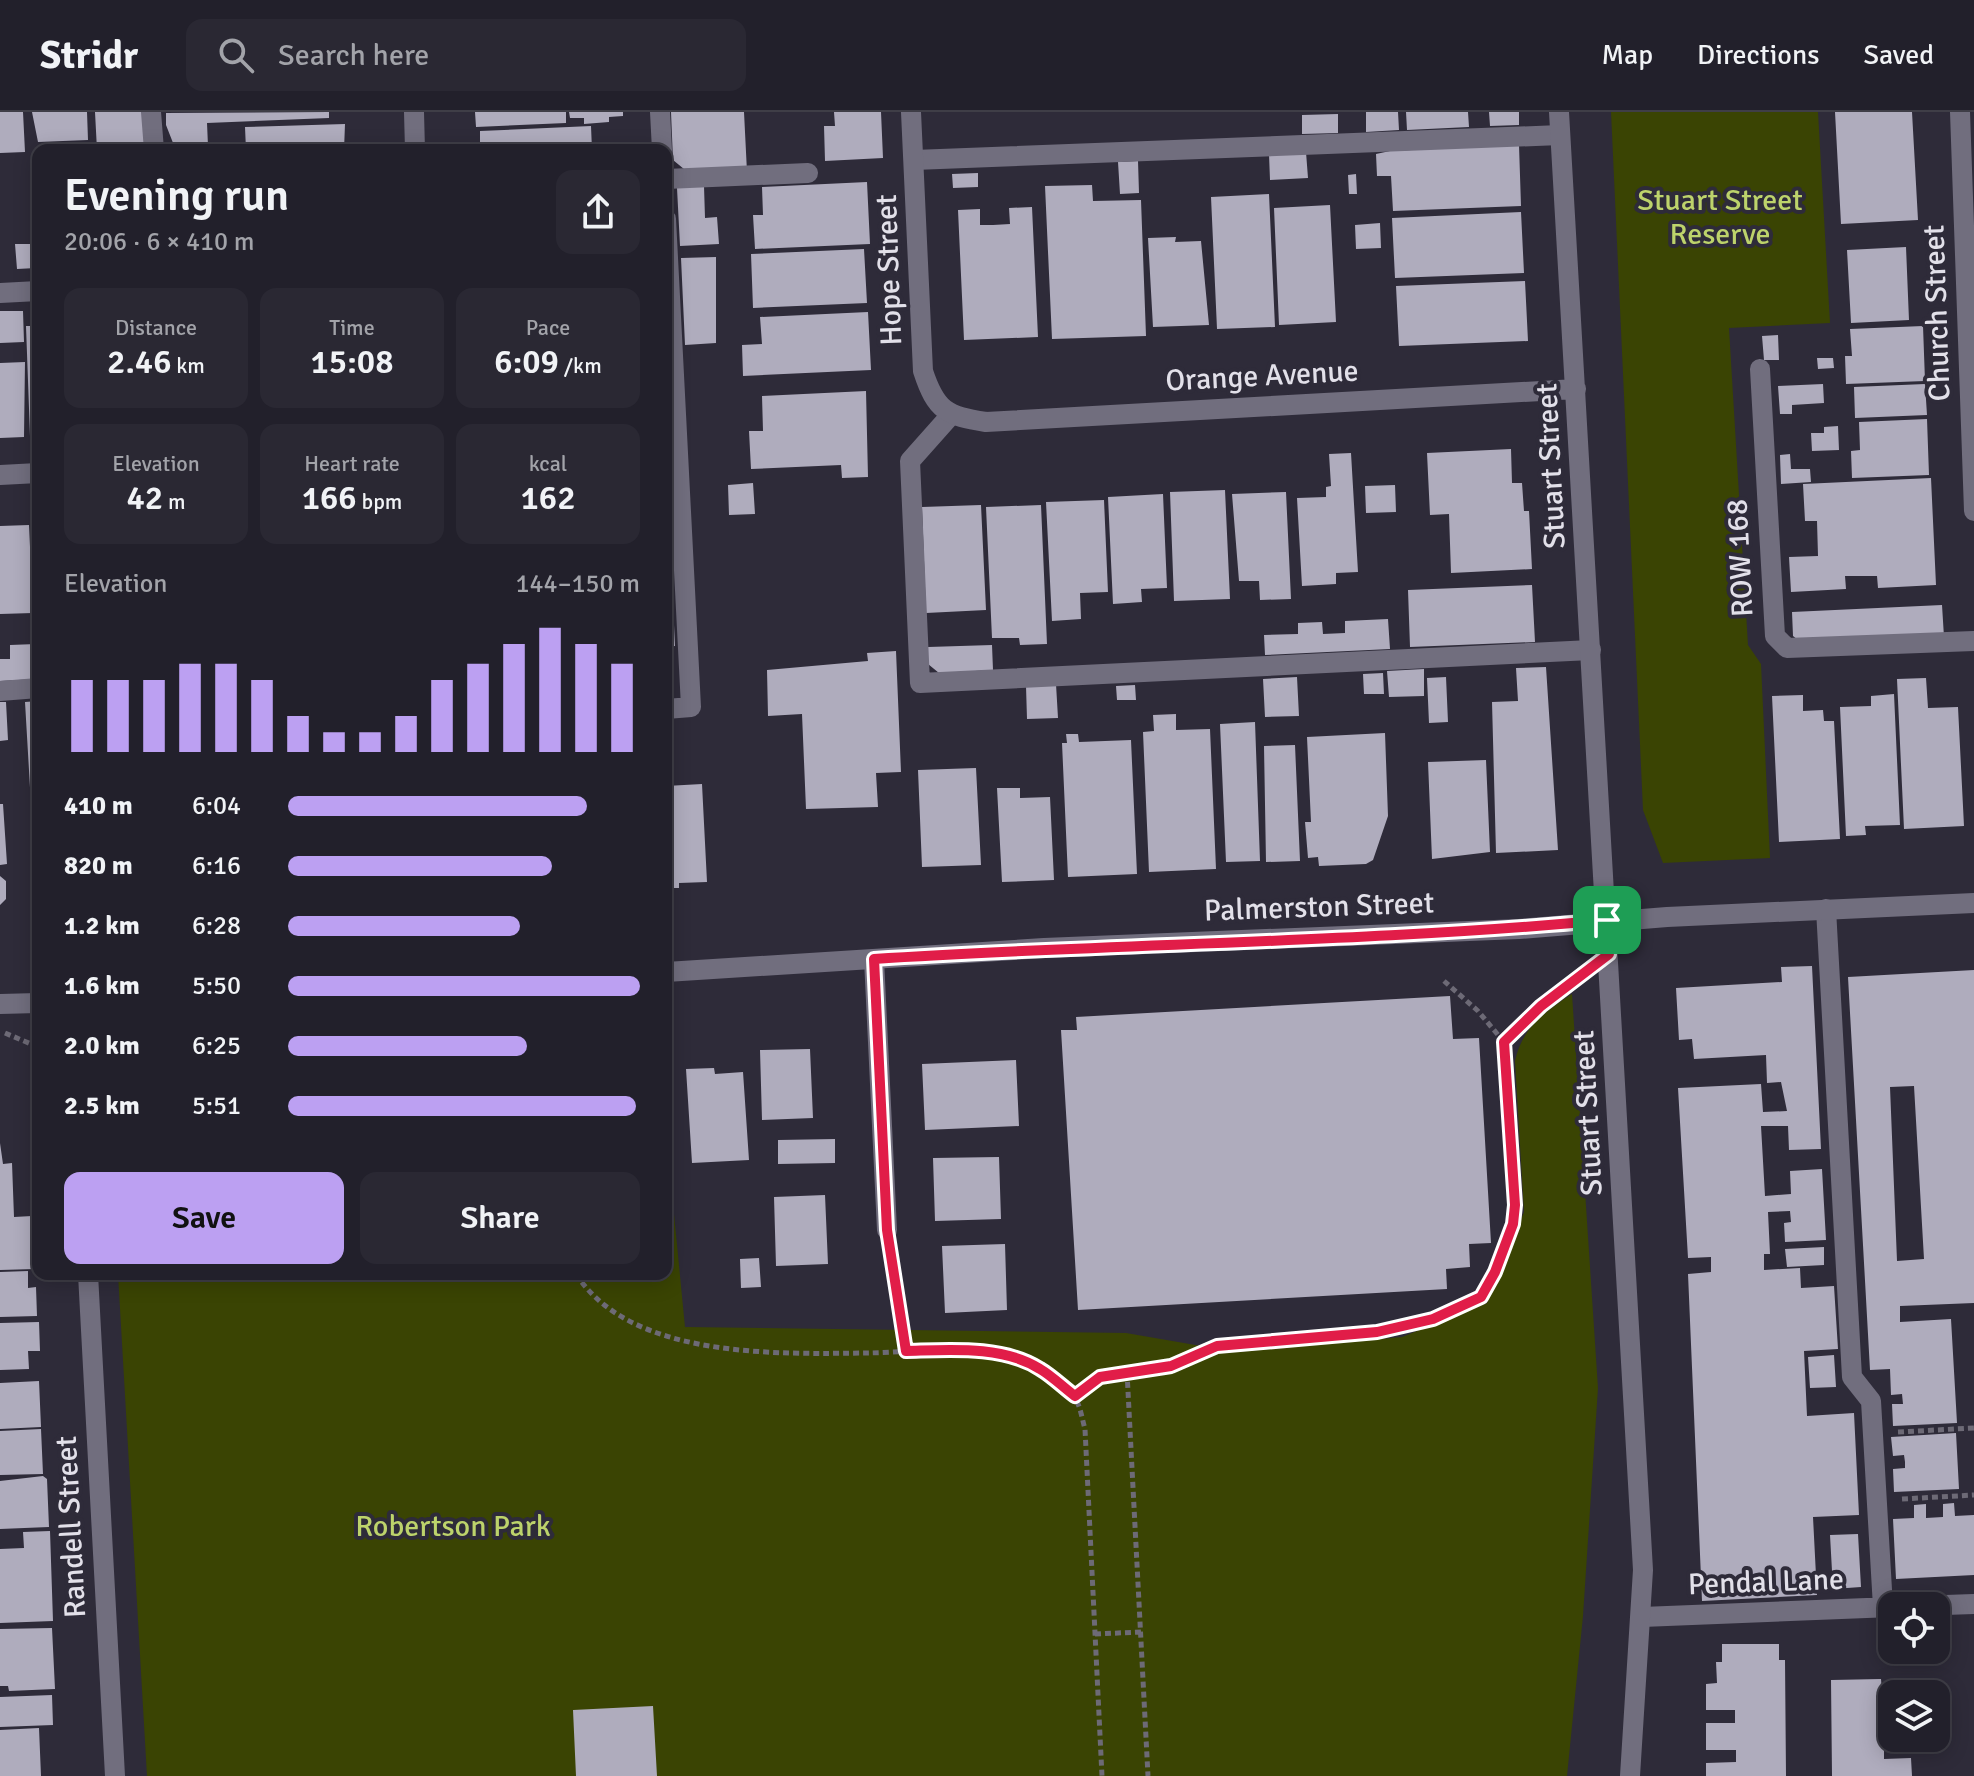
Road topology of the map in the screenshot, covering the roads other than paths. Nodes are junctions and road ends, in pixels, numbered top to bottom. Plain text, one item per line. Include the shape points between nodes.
1 (151, 112) edge
2 (414, 112) edge
3 (660, 112) edge
4 (911, 112) edge
5 (1559, 112) edge
6 (1960, 112) edge
7 (1560, 135) junction
8 (154, 144) edge
9 (415, 144) edge
10 (662, 144) edge
11 (914, 160) junction
12 (808, 173) dead end
13 (672, 179) edge
14 (32, 291) edge
15 (0, 293) edge
16 (672, 336) edge
17 (1760, 369) dead end
18 (1576, 389) junction
19 (950, 416) junction
20 (32, 473) edge
21 (0, 475) edge
22 (1974, 511) edge
23 (1974, 641) edge
24 (1591, 650) junction
25 (32, 688) edge
26 (0, 691) edge
27 (672, 709) edge
28 (1974, 903) edge
29 (1826, 909) junction
30 (1607, 920) junction
31 (874, 959) junction
32 (672, 972) edge
33 (32, 1003) edge
34 (0, 1004) edge
35 (887, 1230) road end
36 (88, 1280) edge
37 (1886, 1592) edge
38 (1974, 1604) edge
39 (1950, 1605) edge
40 (1878, 1607) edge
41 (1642, 1617) junction
42 (115, 1776) edge
43 (1630, 1776) edge

1 - 8 street
2 - 9 street
3 - 10 street
4 - 11 street, Hope Street
5 - 7 street, Stuart Street
6 - 22 street, Church Street
7 - 11 street
7 - 18 street, Stuart Street
11 - 19 street, Hope Street via 923,371 931,394
12 - 13 street
14 - 15 street
16 - 27 street via 691,707
17 - 23 street, ROW 168 via 1775,636 1787,648
18 - 19 street, Orange Avenue via 986,422
18 - 24 street, Stuart Street
19 - 24 street via 910,461 920,683
20 - 21 street
24 - 30 street, Stuart Street
25 - 26 street
28 - 29 street, Palmerston Street
29 - 30 street, Palmerston Street
29 - 37 street via 1852,1377 1871,1401
30 - 31 street, Palmerston Street via 1519,929
30 - 41 street, Stuart Street
31 - 32 street, Palmerston Street
31 - 35 street
33 - 34 street
36 - 42 street, Randell Street
38 - 39 street
40 - 41 street, Pendal Lane
41 - 43 street, Stuart Street

